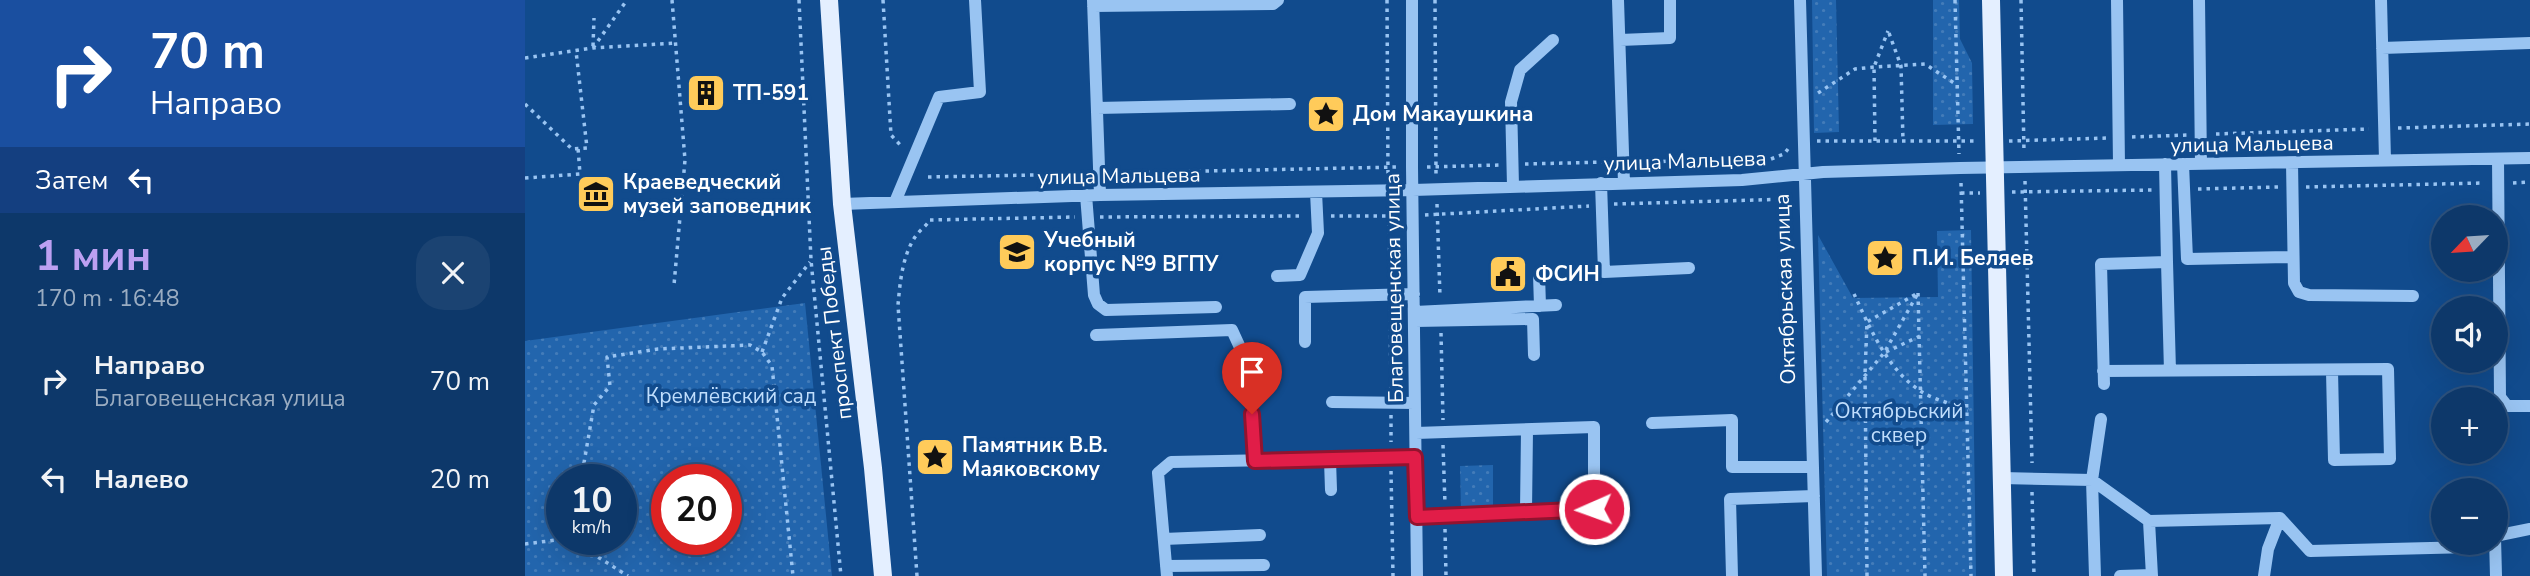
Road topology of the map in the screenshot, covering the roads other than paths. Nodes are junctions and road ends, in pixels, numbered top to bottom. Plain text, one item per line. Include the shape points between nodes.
1 (829, 0) edge
2 (975, 0) edge
3 (1277, 0) edge
4 (1412, 0) edge
5 (1618, 0) edge
6 (1669, 0) edge
7 (1800, 0) edge
8 (1991, 0) edge
9 (2117, 0) edge
10 (2199, 0) edge
11 (2381, 0) edge
12 (1093, 3) edge
13 (1553, 40) dead end
14 (1620, 40) junction
15 (2530, 43) edge
16 (2382, 48) junction
17 (1290, 104) dead end
18 (1097, 108) junction
19 (2530, 158) edge
20 (2498, 159) junction
21 (2385, 160) junction
22 (2201, 163) junction
23 (2292, 163) junction
24 (2165, 164) junction
25 (2183, 164) junction
26 (2119, 165) junction
27 (1994, 167) junction
28 (1804, 173) junction
29 (1601, 183) junction
30 (1624, 183) junction
31 (1513, 186) junction
32 (1413, 190) junction
33 (1316, 192) junction
34 (1086, 195) junction
35 (1100, 195) junction
36 (895, 202) junction
37 (842, 204) junction
38 (2293, 257) junction
39 (2167, 262) junction
40 (1689, 268) dead end
41 (1300, 275) junction
42 (1539, 275) dead end
43 (1277, 276) dead end
44 (1414, 294) junction
45 (2413, 296) dead end
46 (1305, 297) junction
47 (1556, 305) dead end
48 (1540, 306) junction
49 (1216, 307) dead end
50 (1440, 315) junction
51 (1415, 316) junction
52 (1096, 335) dead end
53 (1305, 342) dead end
54 (1534, 355) dead end
55 (2103, 371) junction
56 (2171, 371) junction
57 (2332, 371) junction
58 (2104, 384) dead end
59 (1332, 402) dead end
60 (1415, 403) junction
61 (2530, 406) edge
62 (2101, 419) dead end
63 (1652, 423) dead end
64 (1527, 430) junction
65 (1416, 433) junction
66 (1415, 457) junction
67 (1330, 460) junction
68 (1255, 461) junction
69 (1813, 467) junction
70 (2002, 478) junction
71 (2092, 480) junction
72 (1331, 490) dead end
73 (1814, 496) junction
74 (1526, 511) junction
75 (1417, 517) junction
76 (2280, 518) junction
77 (2149, 521) junction
78 (2530, 529) edge
79 (1260, 534) dead end
80 (2508, 534) edge
81 (1164, 539) junction
82 (2431, 548) edge
83 (2495, 555) edge
84 (1264, 565) dead end
85 (1167, 571) edge
86 (2152, 575) edge
87 (883, 576) edge
88 (1417, 576) edge
89 (1732, 576) edge
90 (1816, 576) edge
91 (2004, 576) edge
92 (2095, 576) edge
93 (2120, 576) edge
94 (2264, 576) edge
95 (2496, 576) edge

1 - 37 main road, проспект Победы
2 - 36 street via 980,92 939,97
3 - 12 street via 1273,4
4 - 32 street, Благовещенская улица
5 - 14 street
6 - 14 street via 1670,38
7 - 28 street, Октябрьская улица
8 - 27 main road
9 - 26 street
10 - 22 street
11 - 16 street
12 - 18 street
13 - 31 street via 1520,70 1511,102
14 - 30 street
15 - 16 street
16 - 21 street
17 - 18 street
18 - 35 street
19 - 20 street, улица Мальцева
20 - 21 street, улица Мальцева
20 - 61 street via 2500,397 2507,406
21 - 23 street, улица Мальцева
22 - 23 street, улица Мальцева
22 - 25 street, улица Мальцева
23 - 38 street
24 - 25 street, улица Мальцева
24 - 26 street, улица Мальцева
24 - 39 street
25 - 38 street via 2187,259
26 - 27 street, улица Мальцева
27 - 28 street, улица Мальцева
27 - 70 main road
28 - 30 street, улица Мальцева
28 - 69 street, Октябрьская улица
29 - 30 street, улица Мальцева
29 - 31 street, улица Мальцева
29 - 40 street via 1604,272
31 - 32 street, улица Мальцева
32 - 33 street, улица Мальцева
32 - 44 street, Благовещенская улица
33 - 35 street, улица Мальцева
33 - 41 street via 1318,233
34 - 35 street, улица Мальцева
34 - 36 street, улица Мальцева
34 - 49 street via 1098,304 1106,310
36 - 37 street, улица Мальцева
37 - 87 main road, проспект Победы
38 - 45 street via 2298,292
39 - 55 street via 2101,264
39 - 56 street
41 - 43 street
41 - 46 street
42 - 48 street
44 - 46 street
44 - 51 street, Благовещенская улица
46 - 53 street
47 - 48 street
48 - 50 street
50 - 51 street
50 - 54 street via 1533,319
51 - 60 street, Благовещенская улица
52 - 68 street via 1232,330 1249,367
55 - 56 street
55 - 58 street
56 - 57 street
57 - 57 street via 2388,369 2390,459 2334,460
59 - 60 street
60 - 65 street, Благовещенская улица
62 - 71 street
63 - 69 street via 1732,420 1732,467
64 - 65 street
64 - 74 street
64 - 74 street via 1594,427 1594,509
65 - 66 street, Благовещенская улица
66 - 67 street
66 - 75 street, Благовещенская улица
67 - 68 street
67 - 72 street
68 - 81 street via 1171,462 1163,466 1159,472
69 - 73 street, Октябрьская улица
70 - 71 street
70 - 91 main road
71 - 77 street
71 - 92 street
73 - 89 street via 1730,499
73 - 90 street, Октябрьская улица
74 - 75 street
75 - 88 street, Благовещенская улица
76 - 77 street
76 - 82 street via 2310,551
76 - 94 street
77 - 86 street
78 - 80 street
79 - 81 street
81 - 85 street
83 - 95 street
84 - 85 street
86 - 93 street

